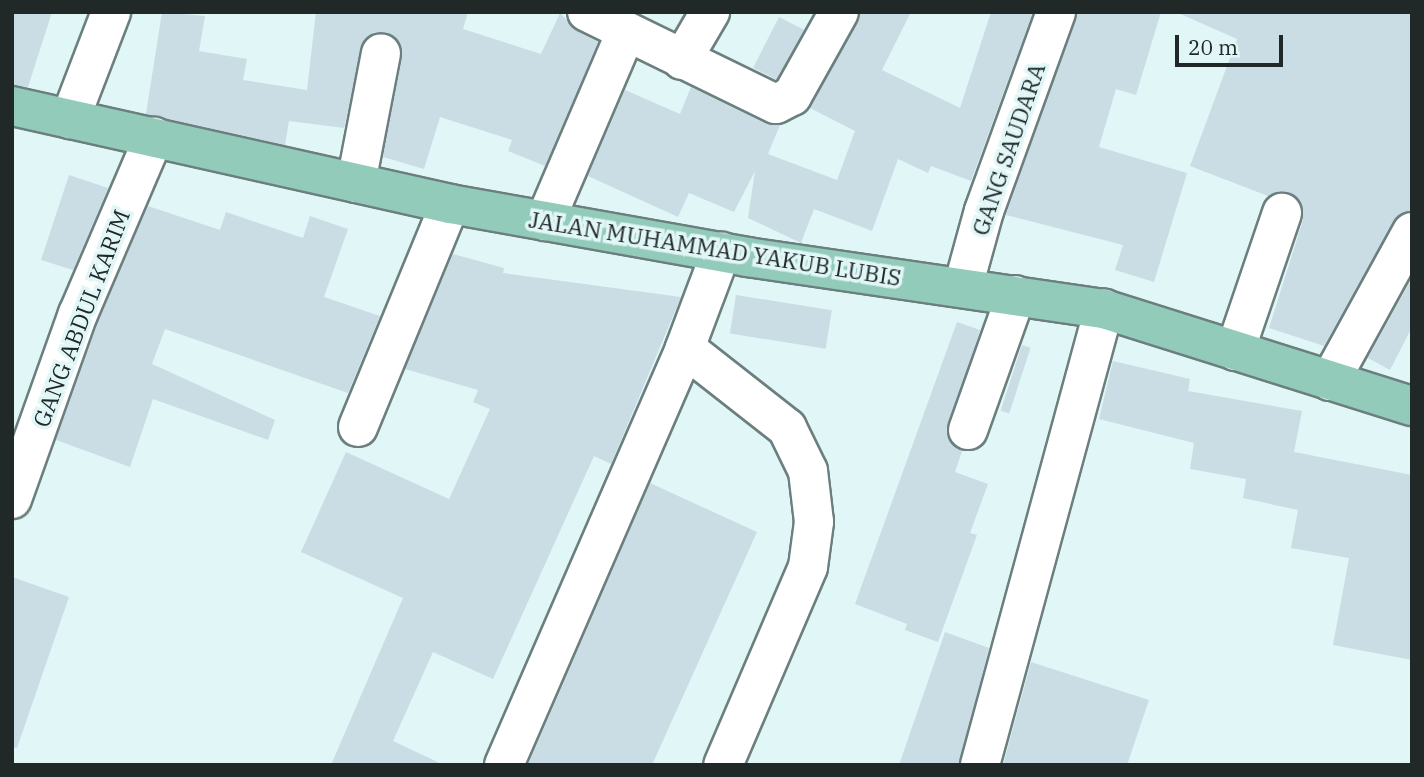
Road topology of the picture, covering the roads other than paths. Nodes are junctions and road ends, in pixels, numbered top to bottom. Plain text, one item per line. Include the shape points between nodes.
1 (111, 12) edge
2 (587, 12) edge
3 (710, 12) edge
4 (839, 12) edge
5 (1056, 12) edge
6 (626, 32) junction
7 (381, 54) dead end
8 (682, 60) junction
9 (12, 106) edge
10 (70, 119) junction
11 (154, 137) junction
12 (356, 183) junction
13 (450, 204) junction
14 (1282, 213) dead end
15 (545, 221) junction
16 (1412, 232) edge
17 (721, 252) junction
18 (963, 287) junction
19 (1016, 295) junction
20 (1104, 309) junction
21 (685, 348) junction
22 (1234, 351) junction
23 (1330, 380) junction
24 (1412, 406) edge
25 (358, 428) dead end
26 (968, 430) dead end
27 (12, 499) edge
28 (504, 765) edge
29 (723, 765) edge
30 (980, 765) edge

1 - 10 street
2 - 6 street
3 - 8 street
4 - 8 street via 792,96 776,104
5 - 18 street, GANG SAUDARA via 984,211
6 - 8 street
6 - 15 street
7 - 12 street
9 - 10 main road, JALAN MUHAMMAD YAKUB LUBIS
10 - 11 main road, JALAN MUHAMMAD YAKUB LUBIS
11 - 12 main road, JALAN MUHAMMAD YAKUB LUBIS
11 - 27 street, GANG ABDUL KARIM via 78,314
12 - 13 main road, JALAN MUHAMMAD YAKUB LUBIS
13 - 15 main road, JALAN MUHAMMAD YAKUB LUBIS
13 - 25 street
14 - 22 street
15 - 17 main road, JALAN MUHAMMAD YAKUB LUBIS
16 - 23 street
17 - 18 main road, JALAN MUHAMMAD YAKUB LUBIS
17 - 21 street
18 - 19 main road, JALAN MUHAMMAD YAKUB LUBIS
19 - 20 main road, JALAN MUHAMMAD YAKUB LUBIS
19 - 26 street
20 - 22 main road, JALAN MUHAMMAD YAKUB LUBIS
20 - 30 street
21 - 28 street
21 - 29 street via 787,428 808,471 814,522 808,567
22 - 23 main road, JALAN MUHAMMAD YAKUB LUBIS
23 - 24 main road, JALAN MUHAMMAD YAKUB LUBIS

